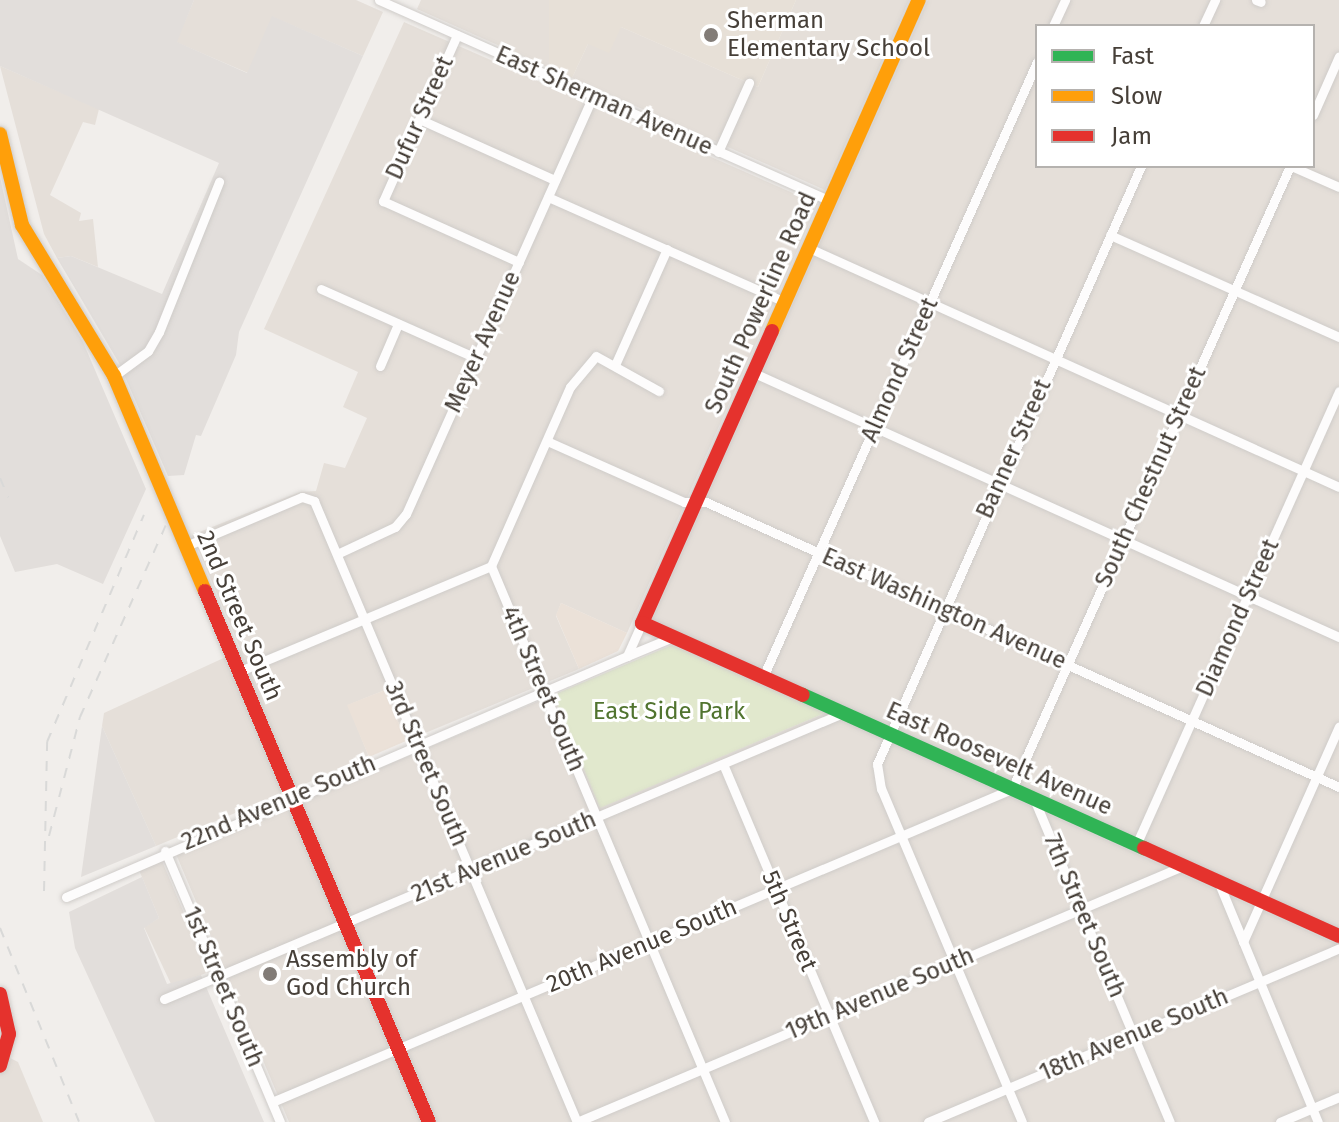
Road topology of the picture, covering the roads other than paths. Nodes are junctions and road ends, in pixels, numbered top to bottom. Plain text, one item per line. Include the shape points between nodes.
1 (379, 0) edge
2 (919, 0) edge
3 (1065, 0) edge
4 (1215, 0) edge
5 (1054, 24) edge
6 (1204, 24) edge
7 (457, 35) junction
8 (1339, 56) edge
9 (1035, 67) edge
10 (749, 83) dead end
11 (593, 96) junction
12 (1315, 110) edge
13 (419, 119) junction
14 (0, 134) edge
15 (718, 152) junction
16 (1140, 168) edge
17 (1290, 168) edge
18 (1296, 168) edge
19 (555, 180) junction
20 (219, 182) dead end
21 (1339, 187) edge
22 (548, 197) junction
23 (830, 201) junction
24 (1110, 235) junction
25 (809, 248) junction
26 (667, 249) junction
27 (519, 262) junction
28 (321, 289) dead end
29 (1235, 290) junction
30 (785, 302) junction
31 (930, 303) junction
32 (398, 324) junction
33 (1339, 337) edge
34 (476, 358) junction
35 (1054, 359) junction
36 (615, 365) junction
37 (380, 366) dead end
38 (754, 373) junction
39 (114, 376) junction
40 (659, 391) dead end
41 (1339, 391) edge
42 (1179, 415) junction
43 (874, 427) junction
44 (547, 441) junction
45 (1303, 471) junction
46 (999, 484) junction
47 (1339, 487) edge
48 (696, 502) junction
49 (1123, 539) junction
50 (186, 546) junction
51 (818, 553) junction
52 (337, 554) junction
53 (491, 566) junction
54 (1248, 596) junction
55 (943, 609) junction
56 (364, 618) junction
57 (642, 623) junction
58 (673, 637) junction
59 (1339, 637) edge
60 (627, 656) junction
61 (1068, 665) junction
62 (240, 671) junction
63 (763, 677) junction
64 (544, 691) junction
65 (843, 713) junction
66 (1191, 720) junction
67 (1339, 726) edge
68 (887, 733) junction
69 (418, 744) junction
70 (723, 764) junction
71 (1317, 777) junction
72 (1339, 787) edge
73 (1012, 789) junction
74 (292, 797) junction
75 (1034, 799) junction
76 (597, 818) junction
77 (902, 837) junction
78 (1136, 845) junction
79 (165, 851) junction
80 (1183, 866) junction
81 (471, 870) junction
82 (1218, 881) junction
83 (776, 890) junction
84 (66, 897) dead end
85 (1262, 901) junction
86 (1081, 909) junction
87 (345, 924) junction
88 (1339, 936) edge
89 (1243, 942) junction
90 (650, 943) junction
91 (1339, 948) edge
92 (954, 962) junction
93 (219, 977) junction
94 (1260, 982) junction
95 (0, 994) edge
96 (524, 997) junction
97 (164, 999) dead end
98 (829, 1016) junction
99 (1134, 1035) junction
100 (398, 1049) junction
101 (0, 1066) edge
102 (703, 1069) junction
103 (1008, 1089) junction
104 (1339, 1097) edge
105 (272, 1102) junction
106 (1313, 1108) junction
107 (280, 1122) edge
108 (429, 1122) edge
109 (577, 1122) edge
110 (725, 1122) edge
111 (874, 1122) edge
112 (928, 1122) edge
113 (1022, 1122) edge
114 (1170, 1122) edge
115 (1280, 1122) edge
116 (1318, 1122) edge

1 - 7 street, East Sherman Avenue
2 - 23 street, South Powerline Road
3 - 5 street
4 - 6 street
7 - 11 street, East Sherman Avenue
7 - 13 street, Dufur Street
8 - 12 street
9 - 31 street, Almond Street
10 - 15 street
11 - 15 street, East Sherman Avenue
11 - 19 street, Meyer Avenue
13 - 19 street
13 - 27 street, Dufur Street via 383,201
14 - 39 street, 2nd Street South via 22,225
15 - 23 street, East Sherman Avenue
16 - 24 street, Banner Street
17 - 29 street, South Chestnut Street
18 - 21 street
19 - 22 street, Meyer Avenue
20 - 39 street via 159,332 148,351
22 - 26 street
22 - 27 street, Meyer Avenue
23 - 25 street, South Powerline Road
24 - 29 street
24 - 35 street, Banner Street
25 - 30 street, South Powerline Road
25 - 31 street
26 - 30 street
26 - 36 street
27 - 34 street, Meyer Avenue
28 - 32 street
29 - 33 street
29 - 42 street, South Chestnut Street
30 - 38 street, South Powerline Road
31 - 35 street
31 - 43 street, Almond Street
32 - 34 street
32 - 37 street
34 - 52 street, Meyer Avenue via 402,521
35 - 42 street
35 - 46 street, Banner Street
36 - 40 street
36 - 44 street via 596,356 570,387
38 - 43 street
38 - 48 street, South Powerline Road
39 - 50 street, 2nd Street South
41 - 45 street, Diamond Street
42 - 45 street
42 - 49 street, South Chestnut Street
43 - 46 street
43 - 51 street, Almond Street
44 - 48 street, East Washington Avenue via 684,502
44 - 53 street
45 - 47 street
45 - 54 street, Diamond Street
46 - 49 street
46 - 55 street, Banner Street
48 - 51 street, East Washington Avenue
48 - 57 street, South Powerline Road
49 - 54 street
49 - 61 street, South Chestnut Street
50 - 52 street, 3rd Street South via 309,497
50 - 62 street, 2nd Street South
51 - 55 street, East Washington Avenue
51 - 63 street, Almond Street
52 - 56 street, 3rd Street South
53 - 56 street
53 - 64 street, 4th Street South
54 - 59 street
54 - 66 street, Diamond Street
55 - 61 street, East Washington Avenue
55 - 68 street, Banner Street
56 - 62 street
56 - 69 street, 3rd Street South
57 - 58 street, East Roosevelt Avenue
57 - 60 street
58 - 60 street, 22nd Avenue South
58 - 63 street, East Roosevelt Avenue
60 - 64 street, 22nd Avenue South
61 - 66 street, East Washington Avenue
61 - 73 street, South Chestnut Street
62 - 74 street, 2nd Street South
63 - 65 street, East Roosevelt Avenue
64 - 69 street, 22nd Avenue South
64 - 76 street, 4th Street South
65 - 68 street, East Roosevelt Avenue
65 - 70 street, 21st Avenue South
66 - 71 street, East Washington Avenue
66 - 78 street, Diamond Street
67 - 71 street
68 - 73 street, East Roosevelt Avenue
68 - 77 street, Banner Street via 877,776
69 - 74 street, 22nd Avenue South
69 - 81 street, 3rd Street South
70 - 76 street, 21st Avenue South
70 - 83 street, 5th Street
71 - 72 street, East Washington Avenue
71 - 85 street
73 - 75 street, East Roosevelt Avenue
73 - 77 street, 20th Avenue South
74 - 79 street, 22nd Avenue South
74 - 87 street, 2nd Street South
75 - 78 street, East Roosevelt Avenue
75 - 86 street, 7th Street South
76 - 81 street, 21st Avenue South
76 - 90 street, 4th Street South
77 - 83 street, 20th Avenue South
77 - 92 street, Banner Street
78 - 80 street, East Roosevelt Avenue
79 - 84 street, 22nd Avenue South
79 - 93 street, 1st Street South
80 - 82 street, East Roosevelt Avenue
80 - 86 street, 19th Avenue South
81 - 87 street, 21st Avenue South
81 - 96 street, 3rd Street South
82 - 85 street, East Roosevelt Avenue
82 - 89 street
83 - 90 street, 20th Avenue South
83 - 98 street, 5th Street
85 - 88 street, East Roosevelt Avenue
85 - 89 street
86 - 92 street, 19th Avenue South
86 - 99 street, 7th Street South
87 - 93 street, 21st Avenue South
87 - 100 street, 2nd Street South
89 - 94 street
90 - 96 street, 20th Avenue South
90 - 102 street, 4th Street South
91 - 94 street, 18th Avenue South
92 - 98 street, 19th Avenue South
92 - 103 street, Banner Street
93 - 97 street, 21st Avenue South
93 - 105 street, 1st Street South
94 - 99 street, 18th Avenue South
94 - 106 street
95 - 101 street via 9,1034
96 - 100 street, 20th Avenue South
96 - 109 street, 3rd Street South
98 - 102 street, 19th Avenue South
98 - 111 street, 5th Street
99 - 103 street, 18th Avenue South
99 - 114 street, 7th Street South
100 - 105 street, 20th Avenue South
100 - 108 street, 2nd Street South
102 - 109 street, 19th Avenue South
102 - 110 street, 4th Street South
103 - 112 street, 18th Avenue South
103 - 113 street, Banner Street
104 - 106 street
105 - 107 street, 1st Street South
106 - 115 street
106 - 116 street

